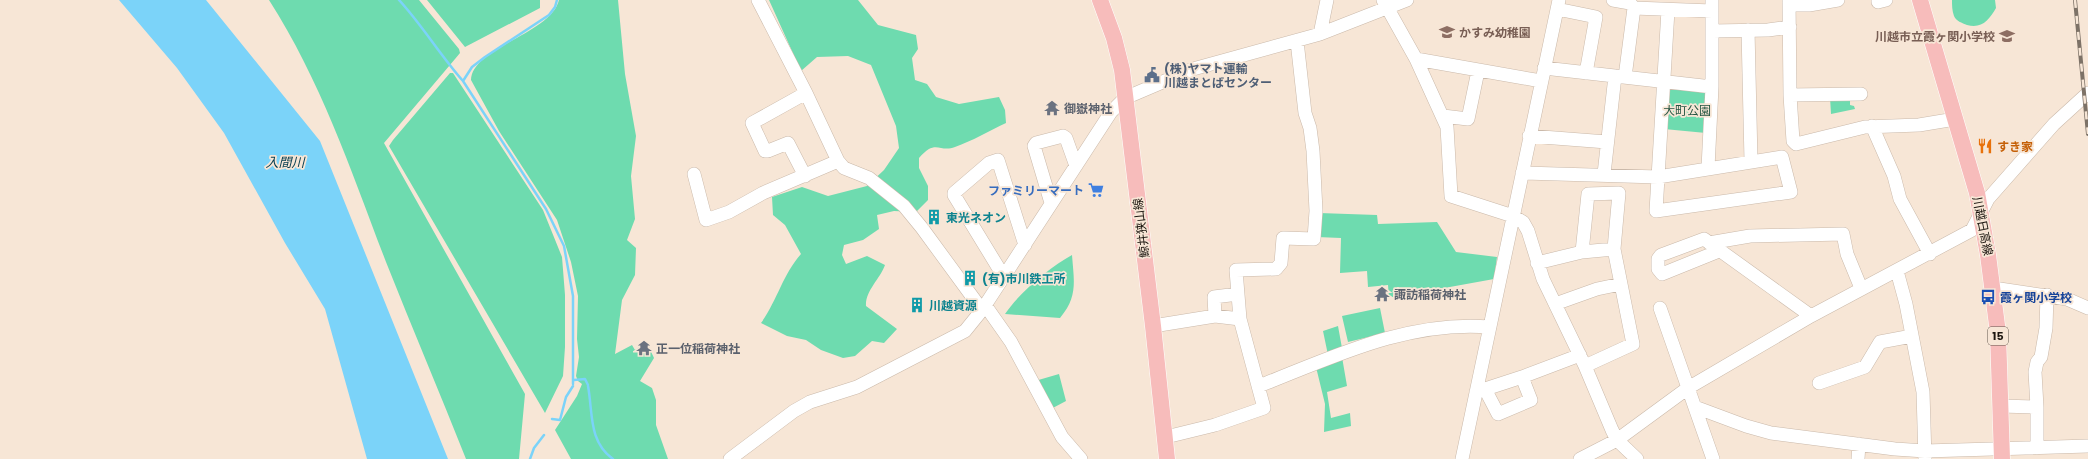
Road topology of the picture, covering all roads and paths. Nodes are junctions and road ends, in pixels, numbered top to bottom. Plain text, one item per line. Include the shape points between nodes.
1 (758, 0) edge
2 (1100, 0) edge
3 (1327, 0) edge
4 (1407, 0) edge
5 (1613, 0) edge
6 (1838, 0) edge
7 (1878, 0) edge
8 (1886, 0) edge
9 (1920, 0) edge
10 (1789, 3) edge
11 (1384, 4) edge
12 (1631, 4) edge
13 (1558, 5) edge
14 (1712, 5) edge
15 (1668, 10) junction
16 (1790, 27) junction
17 (1748, 30) junction
18 (1713, 31) junction
19 (1320, 34) junction
20 (1297, 41) junction
21 (1416, 59) junction
22 (1478, 71) junction
23 (1586, 73) junction
24 (1542, 75) junction
25 (1620, 76) junction
26 (1664, 81) junction
27 (1712, 87) junction
28 (806, 93) junction
29 (2088, 93) edge
30 (1861, 94) dead end
31 (1790, 95) junction
32 (1125, 98) junction
33 (1443, 116) junction
34 (1956, 119) junction
35 (1872, 126) junction
36 (1529, 136) junction
37 (1607, 142) junction
38 (838, 161) junction
39 (1751, 162) junction
40 (1076, 166) junction
41 (1708, 168) junction
42 (1522, 173) junction
43 (694, 174) dead end
44 (1604, 174) junction
45 (805, 176) junction
46 (1658, 176) junction
47 (1051, 203) junction
48 (1980, 214) junction
49 (1513, 216) junction
50 (1709, 243) junction
51 (1025, 245) junction
52 (1614, 249) junction
53 (1719, 251) junction
54 (1582, 252) junction
55 (1930, 254) junction
56 (1536, 263) junction
57 (1897, 271) junction
58 (1004, 277) junction
59 (1621, 284) junction
60 (1861, 288) junction
61 (1994, 288) junction
62 (1238, 294) junction
63 (2047, 295) junction
64 (1555, 304) junction
65 (984, 308) junction
66 (1660, 308) dead end
67 (2088, 308) edge
68 (1215, 316) junction
69 (1811, 316) junction
70 (1240, 319) junction
71 (1153, 326) junction
72 (1490, 327) junction
73 (1912, 336) junction
74 (1582, 360) junction
75 (1522, 377) junction
76 (1819, 383) dead end
77 (1259, 386) junction
78 (1688, 388) junction
79 (1481, 391) junction
80 (2000, 406) junction
81 (1695, 407) junction
82 (2037, 407) junction
83 (1166, 437) junction
84 (1617, 440) junction
85 (1858, 444) junction
86 (2088, 446) edge
87 (2037, 448) junction
88 (2002, 454) edge
89 (1925, 455) edge
90 (730, 459) edge
91 (1081, 459) edge
92 (1167, 459) edge
93 (1462, 459) edge
94 (1580, 459) edge
95 (1637, 459) edge
96 (1713, 459) edge
97 (1858, 459) edge

1 - 28 street
2 - 32 main road, 鯨井狭山線 via 1114,38 1122,70
3 - 19 street
4 - 11 street
5 - 12 street
6 - 10 street via 1809,5
7 - 8 street
9 - 34 main road, 川越日高線 / 15
10 - 16 street
11 - 19 street
11 - 21 street
12 - 15 street
12 - 25 street
13 - 23 street via 1596,17
13 - 24 street
14 - 15 street
14 - 18 street
15 - 26 street
16 - 17 street
16 - 31 street
17 - 18 street
17 - 39 street
18 - 27 street
19 - 20 street
20 - 32 street via 1193,68
20 - 62 street via 1305,113 1313,151 1316,211 1314,239 1282,238 1281,263 1276,269 1236,270
21 - 22 street
21 - 33 street
22 - 24 street
22 - 33 street via 1468,119
23 - 24 street
23 - 25 street
24 - 36 street
25 - 26 street
25 - 37 street
26 - 27 street
26 - 46 street
27 - 41 street
28 - 38 street
28 - 45 street via 752,123 765,151 788,143
29 - 48 street via 2054,124 2027,154 1988,199
30 - 31 street
31 - 35 street via 1793,141 1796,144
32 - 40 street via 1111,112
32 - 71 main road, 鯨井狭山線
33 - 49 street via 1447,127 1451,196
34 - 35 street via 1919,125
34 - 48 main road, 川越日高線 / 15 via 1977,193
35 - 55 street via 1894,176 1900,199
36 - 37 street
36 - 42 street
37 - 44 street
38 - 45 street
38 - 65 street via 844,168 869,178 904,206
39 - 41 street
39 - 46 street via 1782,157 1791,192 1657,212
40 - 47 street
40 - 47 street via 1063,136 1036,143 1034,146
41 - 46 street
42 - 44 street
42 - 49 street
43 - 45 street via 706,220 729,212 763,193
44 - 46 street
47 - 51 street
48 - 55 street via 1972,230
48 - 61 main road, 川越日高線 / 15
49 - 56 street via 1523,222 1528,231
49 - 72 street
50 - 53 street
50 - 53 street via 1704,239 1661,255 1658,259 1661,274
50 - 60 street via 1750,236 1843,234 1847,254
51 - 58 street
51 - 58 street via 998,160 989,163 954,195
52 - 54 street
52 - 54 street via 1619,194 1588,194
52 - 59 street
53 - 69 street
54 - 56 street
55 - 57 street
56 - 64 street
57 - 60 street
57 - 73 street
58 - 65 street
59 - 64 street via 1597,289
59 - 74 street via 1633,344
60 - 69 street
61 - 63 street
61 - 80 main road, 川越日高線 / 15
62 - 68 street via 1214,297
62 - 70 street
63 - 67 street via 2067,298
63 - 82 street via 2045,335 2035,372
64 - 74 street
65 - 90 street via 965,331 857,387 810,402
65 - 91 street via 1011,342 1062,437
66 - 78 street
68 - 70 street
68 - 71 street
69 - 78 street
70 - 77 street
71 - 83 main road, 鯨井狭山線
72 - 77 street via 1453,326 1395,335 1345,351
72 - 79 street
73 - 76 street via 1880,342 1865,367
73 - 89 street via 1923,392
74 - 75 street
74 - 84 street
75 - 79 street
75 - 79 street via 1530,402 1498,414
77 - 83 street via 1264,408 1215,425
78 - 81 street
78 - 84 street
79 - 93 street
80 - 82 street
80 - 88 main road, 川越日高線 / 15
81 - 85 street via 1771,433
81 - 96 street
82 - 87 street
83 - 92 main road, 鯨井狭山線
84 - 94 street
84 - 95 street
85 - 89 street
85 - 97 street
86 - 87 street
87 - 88 street
88 - 89 street

